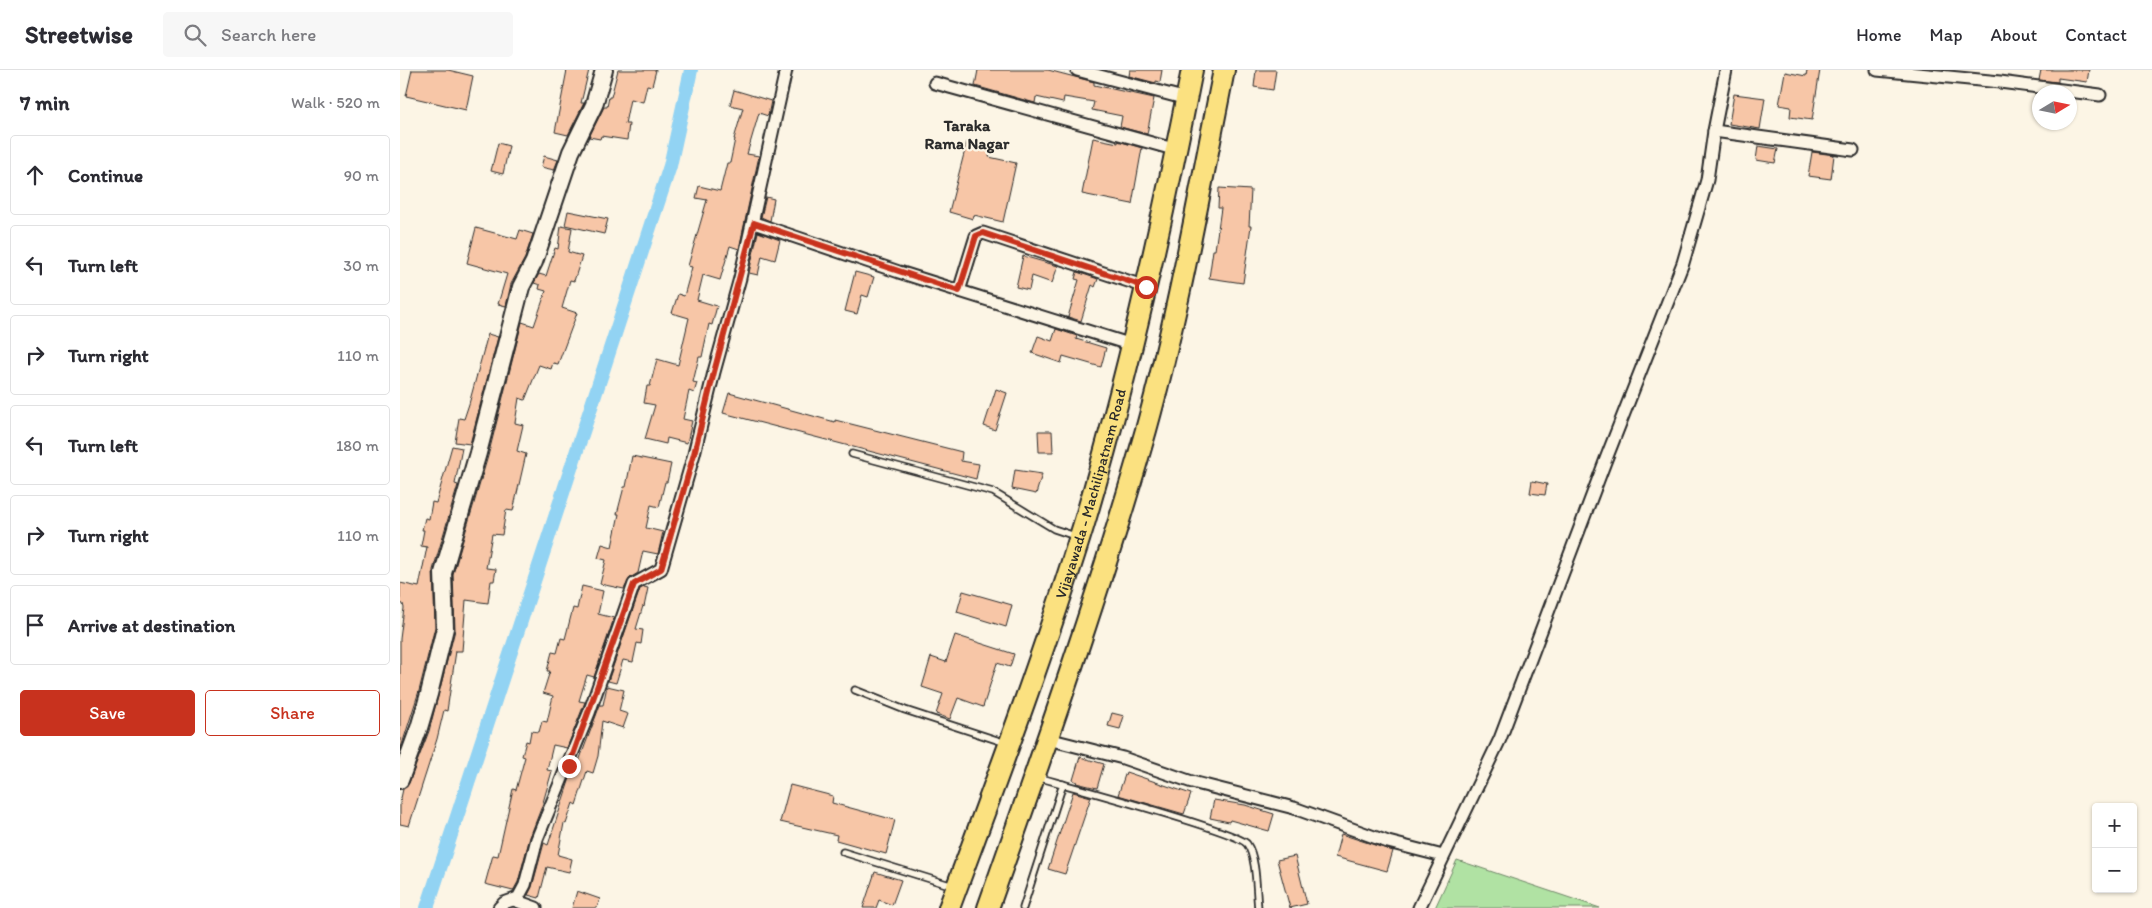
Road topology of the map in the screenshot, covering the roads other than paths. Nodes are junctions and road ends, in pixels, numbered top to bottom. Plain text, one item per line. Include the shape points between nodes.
1 (604, 70) edge
2 (786, 70) edge
3 (1077, 70) edge
4 (1192, 70) edge
5 (1224, 70) edge
6 (1726, 70) edge
7 (1877, 70) edge
8 (2002, 70) edge
9 (2000, 82) junction
10 (935, 83) dead end
11 (2100, 95) dead end
12 (1187, 98) junction
13 (1714, 131) junction
14 (1177, 150) junction
15 (1853, 150) dead end
16 (754, 223) junction
17 (1146, 287) junction
18 (959, 291) junction
19 (1132, 345) junction
20 (852, 454) dead end
21 (1079, 537) junction
22 (855, 690) dead end
23 (1048, 740) junction
24 (1010, 745) junction
25 (1035, 776) junction
26 (400, 780) edge
27 (1064, 784) junction
28 (843, 852) dead end
29 (1443, 856) junction
30 (957, 887) junction
31 (514, 900) junction
32 (499, 908) edge
33 (536, 908) edge
34 (949, 908) edge
35 (988, 908) edge
36 (1022, 908) edge
37 (1258, 908) edge
38 (1419, 908) edge

1 - 26 street via 534,262 521,287 443,573 445,628 429,694
2 - 16 street
3 - 12 street
4 - 12 highway, Vijayawada - Machilipatnam Road
5 - 23 highway via 1184,277 1146,430
6 - 13 street
7 - 9 street
8 - 9 street
9 - 11 street
10 - 14 street
12 - 14 highway, Vijayawada - Machilipatnam Road
13 - 15 street
13 - 29 street via 1708,180 1683,263 1500,739
14 - 17 highway, Vijayawada - Machilipatnam Road
16 - 18 street
16 - 31 street via 661,569 634,584 589,713 537,839 525,885
17 - 18 street via 983,233 976,236
17 - 19 highway, Vijayawada - Machilipatnam Road
18 - 19 street
19 - 21 highway, Vijayawada - Machilipatnam Road
20 - 21 lane via 993,492 1054,529
21 - 24 highway, Vijayawada - Machilipatnam Road
22 - 24 lane
23 - 25 highway
23 - 29 street via 1123,758 1192,782 1294,808 1388,842
24 - 30 highway, Vijayawada - Machilipatnam Road
25 - 27 lane
25 - 35 highway
27 - 36 lane
27 - 37 lane via 1243,840 1252,854
28 - 30 lane
29 - 38 street
30 - 34 highway, Vijayawada - Machilipatnam Road
31 - 32 street
31 - 33 street

